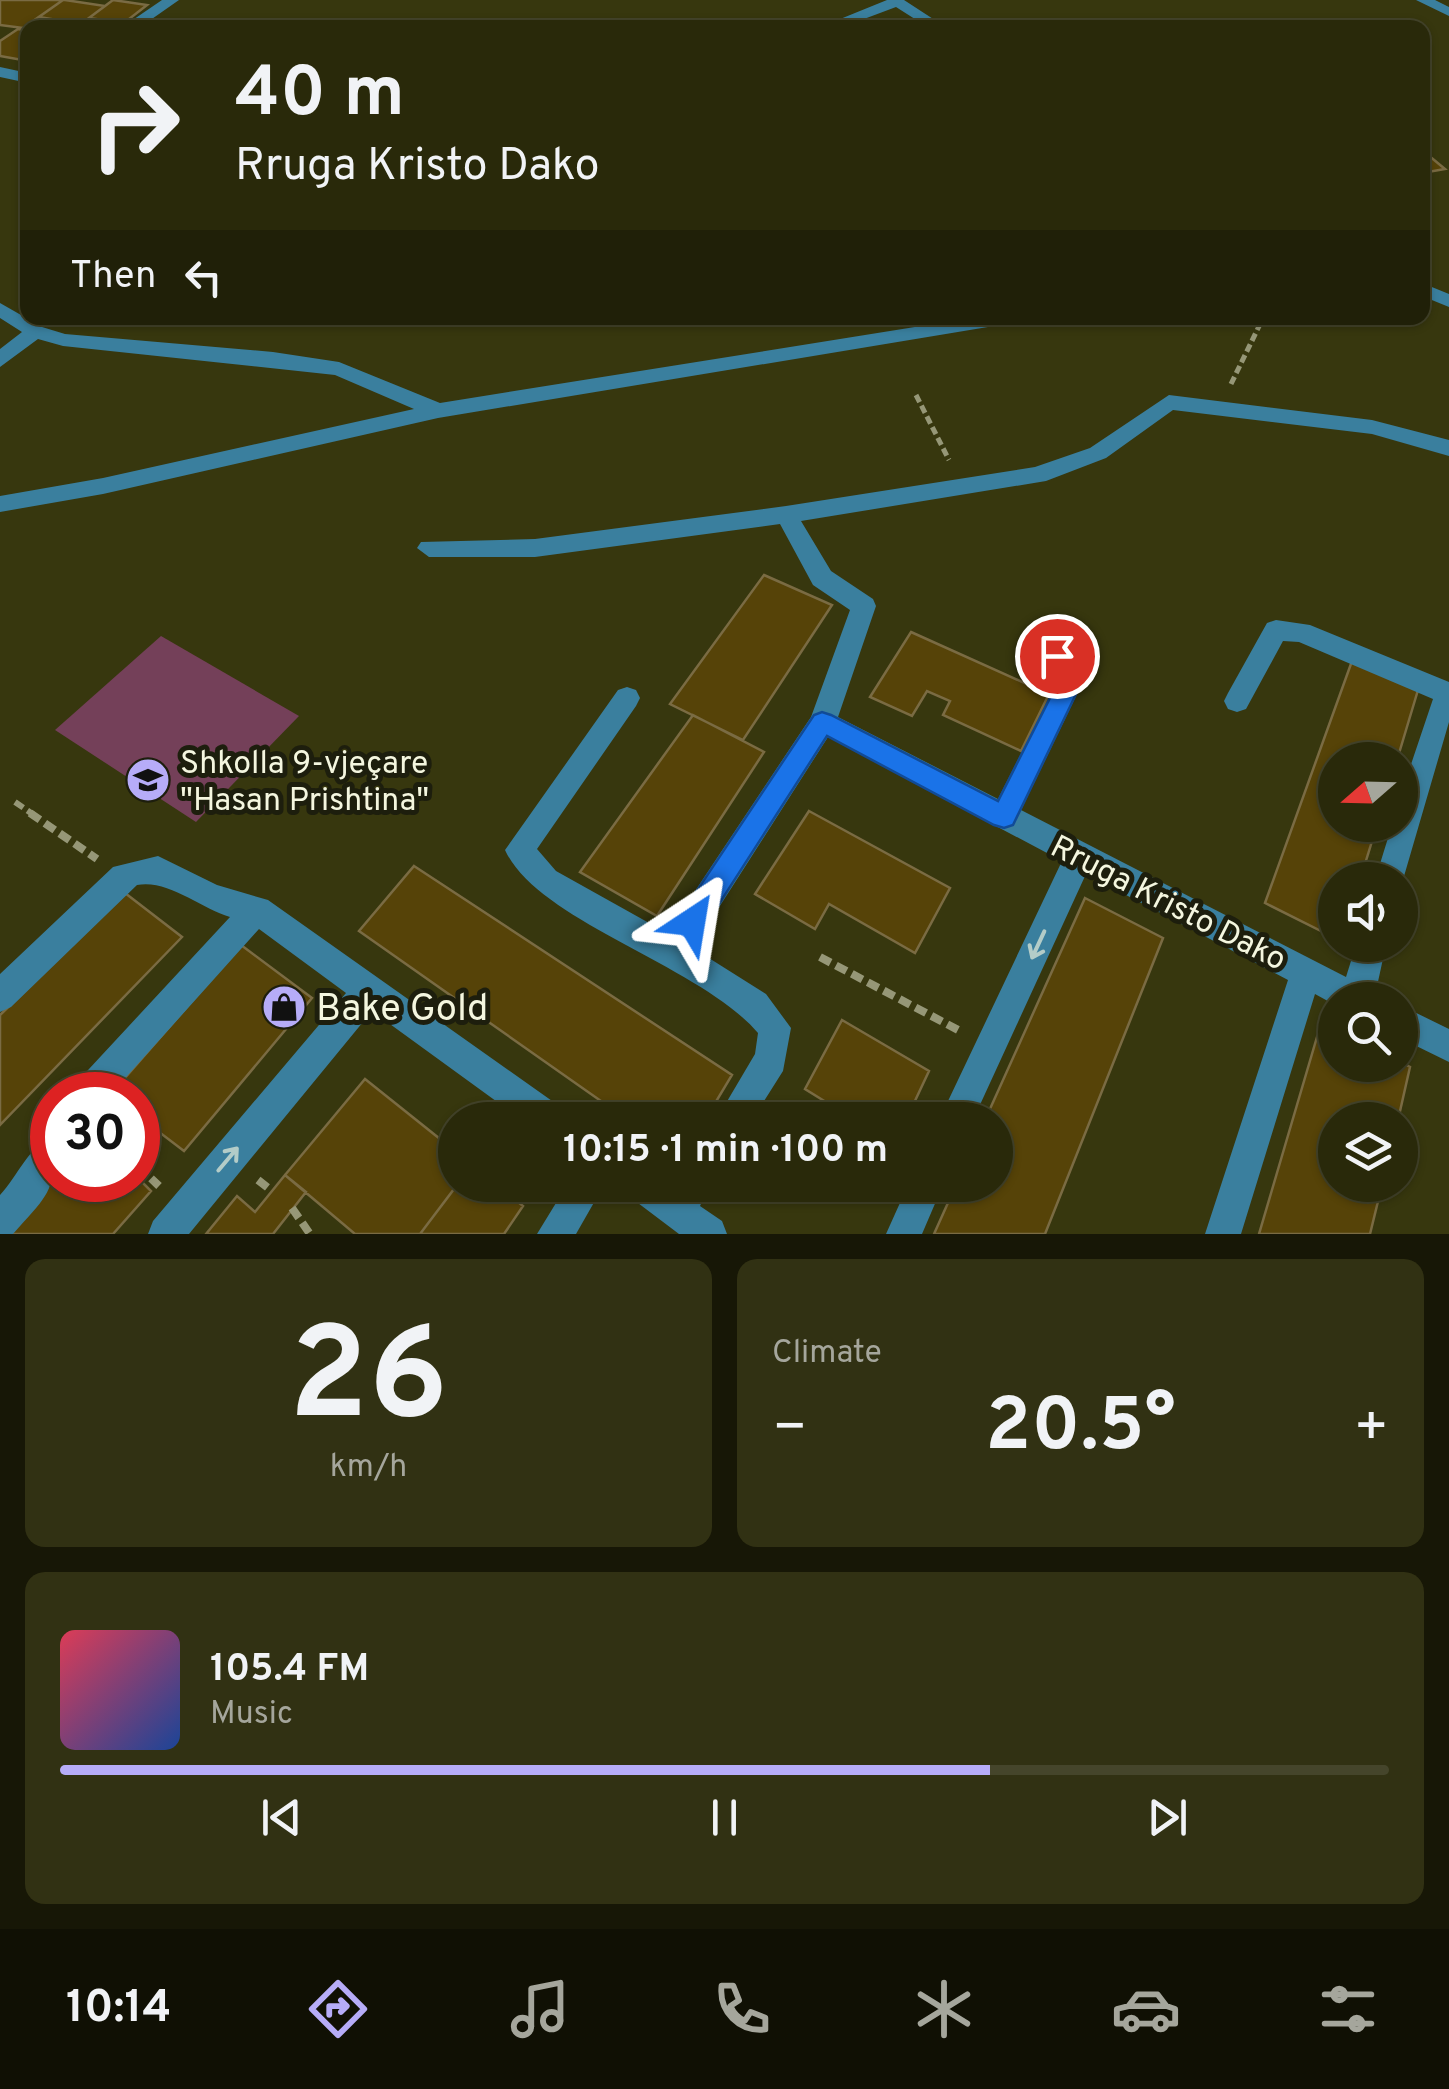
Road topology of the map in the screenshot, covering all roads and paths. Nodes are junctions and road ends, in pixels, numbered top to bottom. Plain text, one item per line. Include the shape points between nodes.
1 (1423, 0) edge
2 (164, 1) edge
3 (895, 1) edge
4 (1449, 12) edge
5 (139, 20) edge
6 (846, 20) edge
7 (927, 20) edge
8 (25, 325) edge
9 (914, 325) edge
10 (1260, 325) edge
11 (35, 331) junction
12 (0, 360) edge
13 (916, 394) dead end
14 (1220, 407) junction
15 (438, 411) junction
16 (1449, 448) edge
17 (964, 488) junction
18 (0, 504) edge
19 (786, 515) junction
20 (429, 548) dead end
21 (1057, 656) dead end
22 (1449, 694) edge
23 (627, 698) dead end
24 (1237, 701) dead end
25 (822, 722) junction
26 (15, 802) dead end
27 (1004, 816) junction
28 (1080, 857) junction
29 (1395, 862) edge
30 (123, 877) junction
31 (256, 910) junction
32 (672, 952) junction
33 (820, 957) dead end
34 (1306, 972) junction
35 (1325, 982) edge
36 (368, 990) junction
37 (0, 996) edge
38 (1418, 1031) edge
39 (1449, 1046) edge
40 (990, 1047) junction
41 (109, 1072) edge
42 (525, 1102) edge
43 (745, 1102) edge
44 (964, 1102) edge
45 (30, 1190) edge
46 (576, 1202) edge
47 (689, 1202) edge
48 (918, 1202) edge
49 (292, 1208) dead end
50 (0, 1221) edge
51 (166, 1234) edge
52 (310, 1234) edge
53 (555, 1234) edge
54 (709, 1234) edge
55 (904, 1234) edge
56 (1224, 1234) edge

1 - 4 street
2 - 5 street
3 - 6 street
3 - 7 street
8 - 11 street
9 - 15 street
10 - 14 path
11 - 12 street
11 - 15 street via 64,340 339,369
13 - 17 path
14 - 16 street via 1372,427
14 - 17 street via 1168,402 1073,464
15 - 18 street
17 - 19 street
19 - 20 street via 535,548
19 - 25 street via 822,578 864,606
21 - 27 street via 1066,690
22 - 24 street via 1300,632 1276,630
22 - 29 street
23 - 32 street via 520,850 546,881
25 - 27 street, Rruga Kristo Dako
25 - 32 street
26 - 30 path
27 - 28 street, Rruga Kristo Dako
28 - 34 street, Rruga Kristo Dako
28 -> 40 street
30 - 31 street via 145,868 168,870 202,893
30 - 37 street
31 - 36 street
31 - 41 street
32 - 43 street via 755,1005 775,1028 771,1059
33 - 40 path
34 - 35 street, Rruga Kristo Dako
34 - 56 street
36 - 42 street
51 -> 36 street
38 - 39 street
40 - 44 street
45 - 50 street
46 - 53 street
47 - 54 street
48 - 55 street
49 - 52 path

